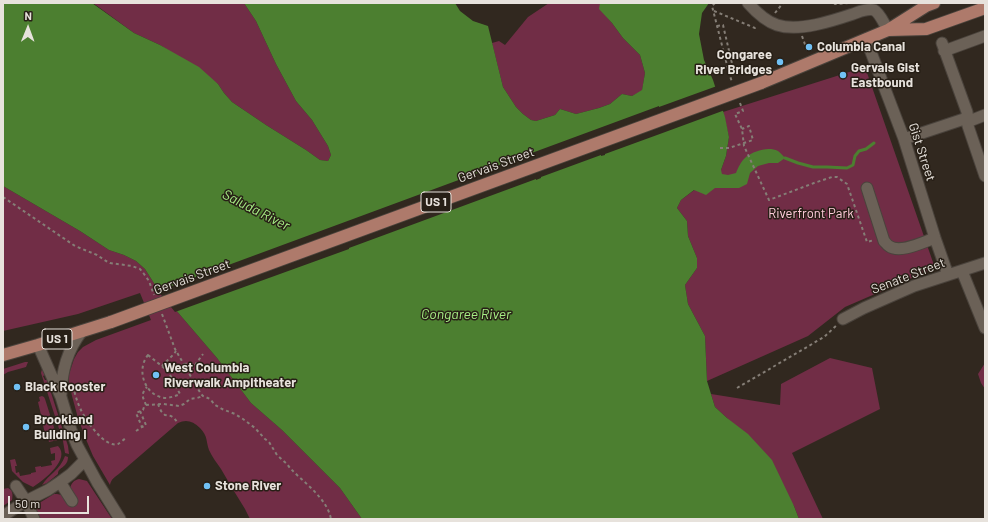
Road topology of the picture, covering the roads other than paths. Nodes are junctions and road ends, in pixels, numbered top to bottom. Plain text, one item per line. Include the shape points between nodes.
1 (748, 3) edge
2 (934, 3) edge
3 (985, 8) edge
4 (888, 30) junction
5 (985, 36) edge
6 (866, 39) junction
7 (985, 115) edge
8 (967, 120) junction
9 (904, 140) junction
10 (985, 176) edge
11 (867, 188) dead end
12 (935, 238) junction
13 (985, 263) edge
14 (962, 270) junction
15 (948, 275) junction
16 (844, 319) road end
17 (985, 328) edge
18 (82, 331) junction
19 (38, 345) junction
20 (3, 355) edge
21 (61, 397) junction
22 (85, 460) junction
23 (60, 482) junction
24 (16, 486) dead end
25 (26, 501) junction
26 (72, 502) dead end
27 (3, 516) edge
28 (34, 519) edge
29 (120, 519) edge

1 - 4 street via 769,21 793,28 835,20 863,10 874,10
2 - 4 main road, Gervais Street / US 1
3 - 4 main road, Gervais Street via 926,29
4 - 6 main road, Gervais Street / US 1
5 - 8 street via 943,47 967,112
6 - 9 street, Gist Street
6 - 18 main road, Gervais Street / US 1, bridge via 762,83
7 - 8 street
8 - 9 street
8 - 10 street
9 - 12 street, Gist Street
11 - 12 street via 884,241 889,246 903,249
12 - 15 street, Gist Street
13 - 14 street, Senate Street
14 - 15 street, Senate Street
14 - 17 street
15 - 16 street, Senate Street via 914,286
18 - 19 main road, US 1
18 - 21 street via 66,360
19 - 20 main road, US 1
19 - 21 street
21 - 22 street via 71,430
22 - 23 street
22 - 29 street
23 - 25 street
23 - 26 street
24 - 25 street
25 - 27 street
25 - 28 street

